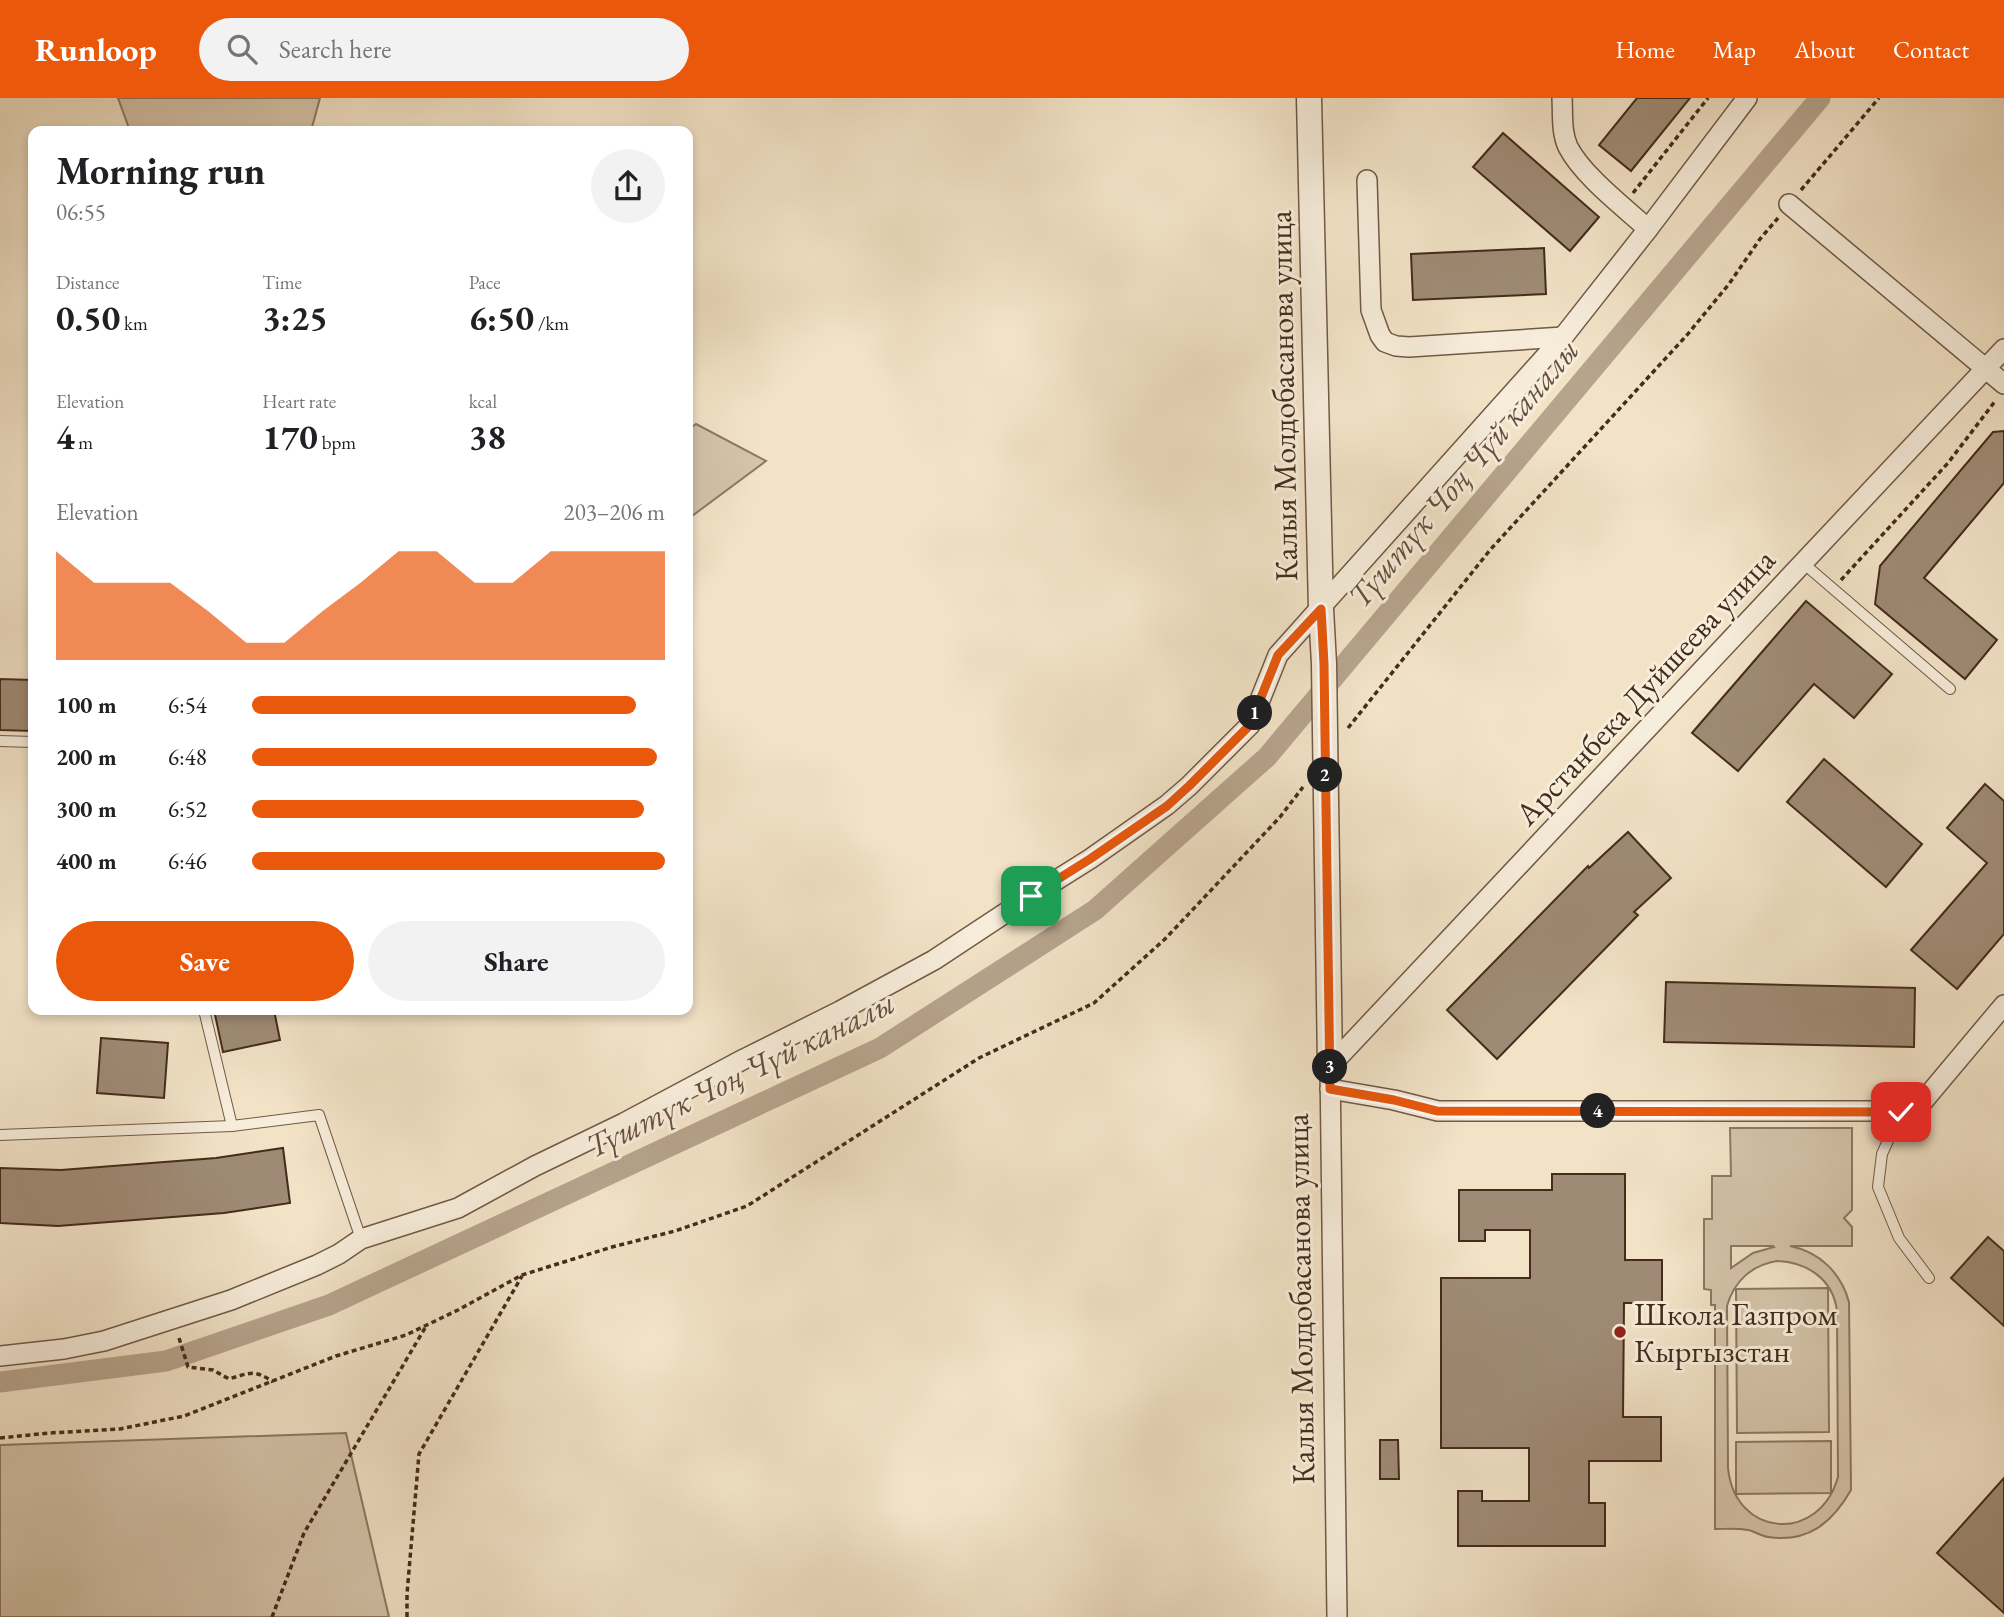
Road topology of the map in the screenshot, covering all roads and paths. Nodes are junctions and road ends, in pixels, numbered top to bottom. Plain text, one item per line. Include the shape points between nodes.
1 (1309, 98) edge
2 (1562, 98) edge
3 (1708, 98) edge
4 (1747, 98) edge
5 (1367, 180) dead end
6 (1789, 205) dead end
7 (1623, 206) junction
8 (1648, 229) junction
9 (1563, 337) junction
10 (2004, 349) edge
11 (1987, 368) junction
12 (2004, 384) edge
13 (2004, 390) edge
14 (1803, 563) junction
15 (1833, 589) junction
16 (1321, 609) junction
17 (1950, 690) dead end
18 (0, 741) edge
19 (28, 742) edge
20 (2004, 1005) edge
21 (205, 1015) edge
22 (1330, 1078) junction
23 (1901, 1112) junction
24 (232, 1126) junction
25 (0, 1135) edge
26 (361, 1238) junction
27 (522, 1275) dead end
28 (1929, 1278) dead end
29 (426, 1326) dead end
30 (179, 1336) dead end
31 (0, 1356) edge
32 (273, 1382) dead end
33 (272, 1617) edge
34 (407, 1617) edge
35 (1337, 1617) edge

1 - 16 street, Калыя Молдобасанова улица
2 - 7 street via 1563,130 1569,147 1588,174
3 - 7 path
4 - 8 street
5 - 9 street via 1371,310 1385,342 1409,347
6 - 11 street
7 - 8 street
8 - 9 street
9 - 16 street
10 - 11 street, Арстанбека Дуйшеева улица
11 - 12 street
11 - 14 street, Арстанбека Дуйшеева улица
13 - 15 path via 1948,463
14 - 15 lane
14 - 22 street, Арстанбека Дуйшеева улица
15 - 17 lane
16 - 22 street, Калыя Молдобасанова улица
16 - 26 street via 1278,655 1250,725 1167,806 1090,859 933,960 840,1011 458,1208
18 - 19 lane
20 - 23 street via 1914,1111
21 - 24 lane
22 - 23 street via 1437,1111
22 - 35 street, Калыя Молдобасанова улица
23 - 28 lane via 1882,1154 1878,1187 1899,1238
24 - 25 lane
24 - 26 lane via 318,1115
26 - 31 street via 317,1265 232,1300 104,1341
27 - 34 path via 419,1454
29 - 33 path via 304,1533
30 - 32 path via 188,1367 213,1370 229,1379 253,1372

